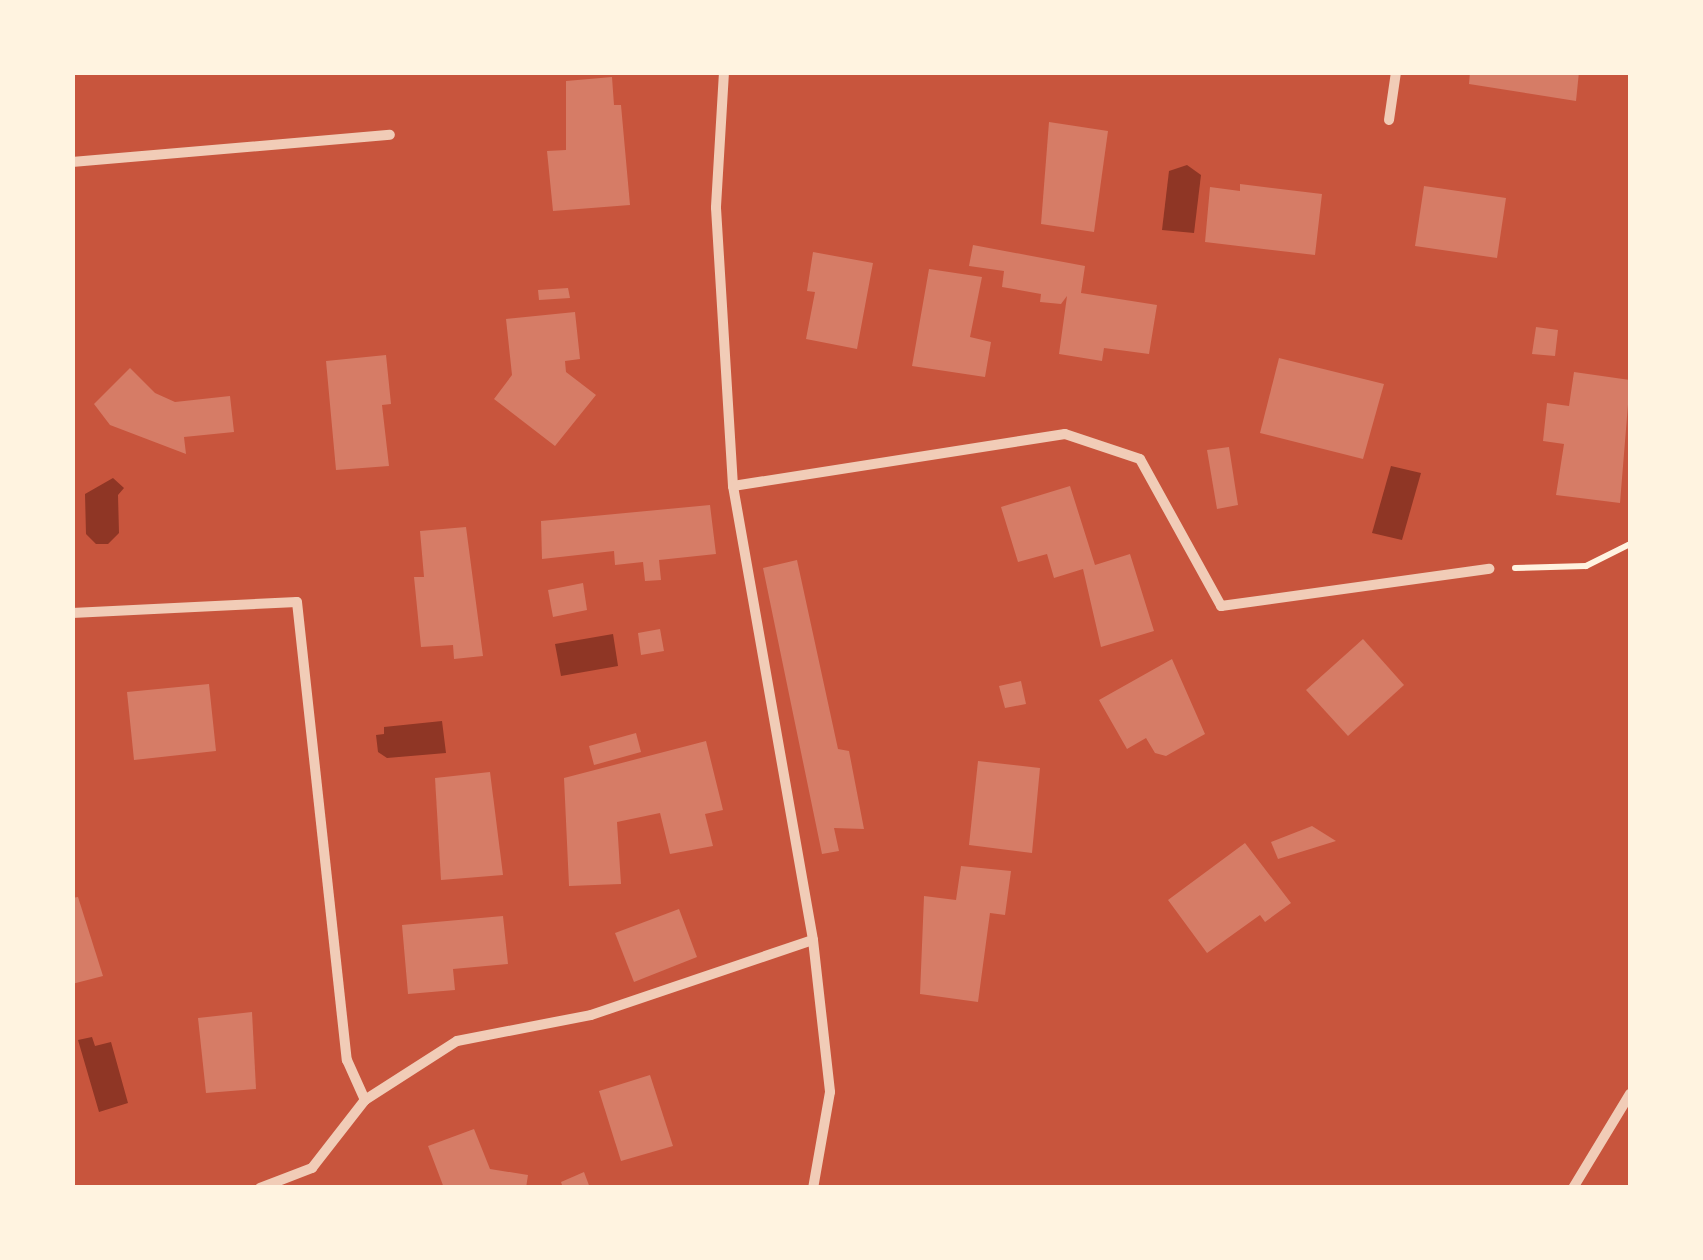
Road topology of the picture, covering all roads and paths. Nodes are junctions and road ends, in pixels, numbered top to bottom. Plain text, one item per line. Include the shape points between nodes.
1 (724, 72) edge
2 (1396, 72) edge
3 (1389, 120) dead end
4 (390, 134) dead end
5 (72, 162) edge
6 (732, 486) junction
7 (1630, 544) edge
8 (1489, 569) joint
9 (72, 612) edge
10 (813, 940) junction
11 (1630, 1094) edge
12 (365, 1100) junction
13 (260, 1188) edge
14 (813, 1188) edge
15 (1573, 1188) edge

1 - 6 street via 716,208
2 - 3 street
4 - 5 street
6 - 8 street via 1064,434 1140,459 1221,606
6 - 10 street
7 - 8 path via 1586,566
9 - 12 street via 296,602 348,1060
10 - 12 street via 591,1015 458,1041
10 - 14 street via 830,1092
11 - 15 street
12 - 13 street via 312,1168

